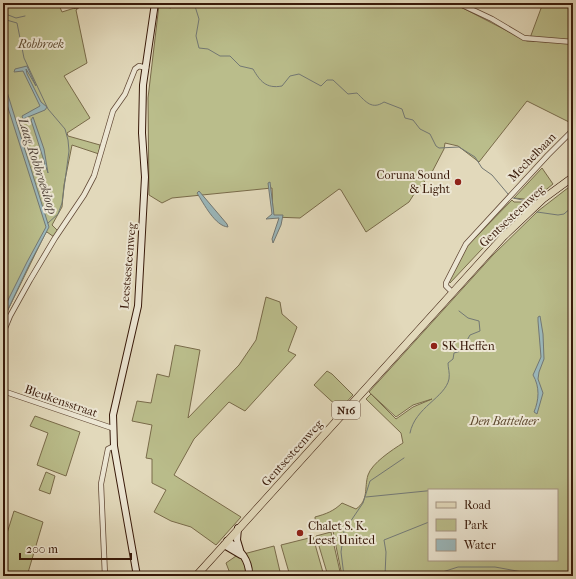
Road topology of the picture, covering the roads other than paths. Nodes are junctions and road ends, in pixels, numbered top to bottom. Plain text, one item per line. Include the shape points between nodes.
1 (83, 3) edge
2 (155, 3) edge
3 (458, 3) edge
4 (76, 6) dead end
5 (573, 42) edge
6 (146, 68) junction
7 (573, 130) edge
8 (573, 178) edge
9 (507, 199) joint
10 (452, 292) junction
11 (3, 333) edge
12 (3, 391) edge
13 (112, 428) junction
14 (114, 446) junction
15 (238, 528) junction
16 (225, 543) junction
17 (241, 553) junction
18 (105, 576) edge
19 (137, 576) edge
20 (196, 576) edge
21 (249, 576) edge

1 - 4 street
2 - 6 street, Leestsesteenweg
3 - 5 street via 524,38
6 - 11 street via 136,67 125,94 113,111 94,176 30,280
6 - 13 street, Leestsesteenweg via 142,133 145,177 138,306
7 - 9 street, Mechelbaan
8 - 10 main road, Gentsesteenweg / N16 via 543,199
9 - 10 street, Gentsesteenweg via 466,244 446,283
10 - 15 main road, Gentsesteenweg / N16
12 - 13 street, Bleukensstraat
13 - 14 street, Leestsesteenweg
14 - 18 street via 108,449 102,484
14 - 19 street, Leestsesteenweg
15 - 16 main road, Gentsesteenweg / N16
15 - 17 street via 237,540
16 - 17 street
16 - 20 main road, Gentsesteenweg / N16
17 - 21 street via 248,566

